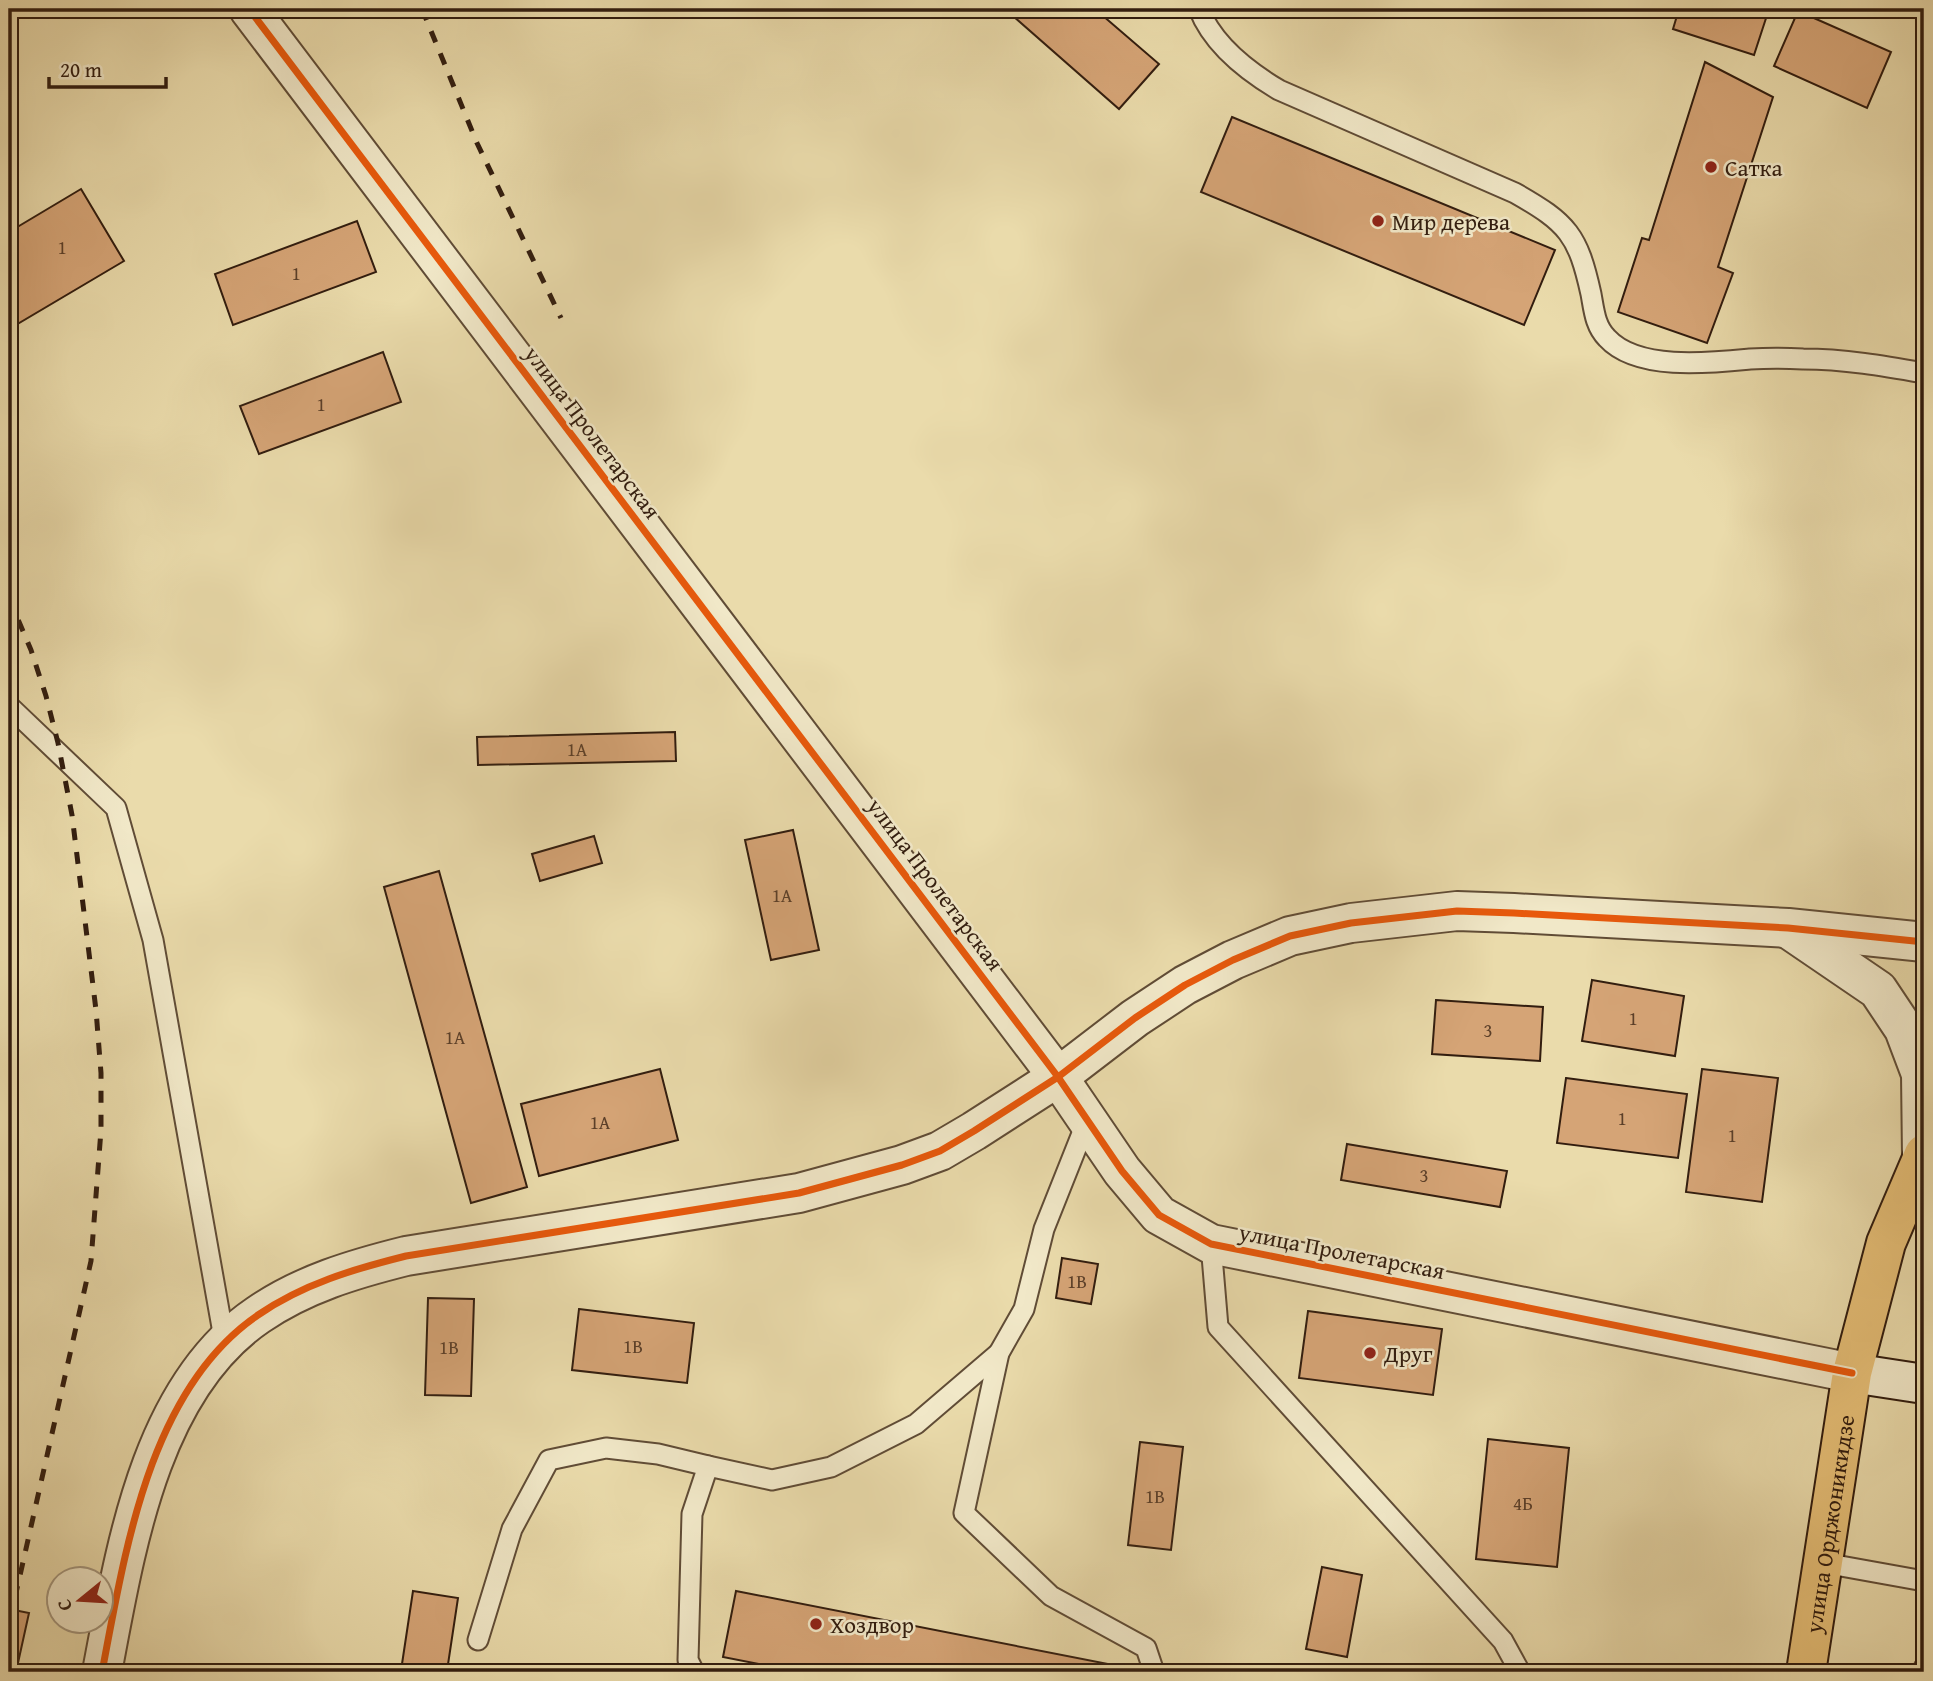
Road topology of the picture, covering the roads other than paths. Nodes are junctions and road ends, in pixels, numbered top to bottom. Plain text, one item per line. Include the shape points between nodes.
1 (249, 9) edge
2 (1199, 9) edge
3 (1924, 373) edge
4 (9, 706) edge
5 (1788, 928) junction
6 (1924, 942) edge
7 (1058, 1077) junction
8 (1087, 1121) junction
9 (1923, 1156) edge
10 (1211, 1244) junction
11 (225, 1344) junction
12 (999, 1353) junction
13 (1852, 1373) junction
14 (1924, 1384) edge
15 (708, 1466) junction
16 (1824, 1563) junction
17 (1924, 1581) edge
18 (478, 1640) dead end
19 (102, 1672) edge
20 (694, 1672) edge
21 (1154, 1672) edge
22 (1520, 1672) edge
23 (1806, 1672) edge

1 - 7 street, улица Пролетарская
2 - 3 lane via 1234,58 1255,76 1516,193 1551,215 1581,250 1597,325 1622,350 1676,363 1851,360
4 - 11 lane via 116,808 153,940
5 - 6 street
5 - 7 street via 1457,911 1352,923 1290,936 1185,985
5 - 9 street via 1878,990 1904,1029 1921,1074
7 - 8 street, улица Пролетарская
7 - 11 street via 940,1151 902,1165 799,1193 406,1256 350,1270 257,1315
8 - 10 street, улица Пролетарская via 1158,1215
8 - 12 lane via 1044,1228 1024,1309
9 - 13 main road, улица Орджоникидзе via 1886,1243
10 - 13 street, улица Пролетарская
10 - 22 lane via 1218,1327 1503,1641
11 - 19 street via 198,1374 153,1461 116,1598
12 - 15 lane via 916,1424 831,1467 772,1480
12 - 21 lane via 964,1513 1051,1596 1146,1648
13 - 14 street, улица Пролетарская
13 - 16 main road, улица Орджоникидзе
15 - 18 lane via 606,1448 549,1461 512,1530
15 - 20 lane via 692,1514 688,1660
16 - 17 lane
16 - 23 main road, улица Орджоникидзе

